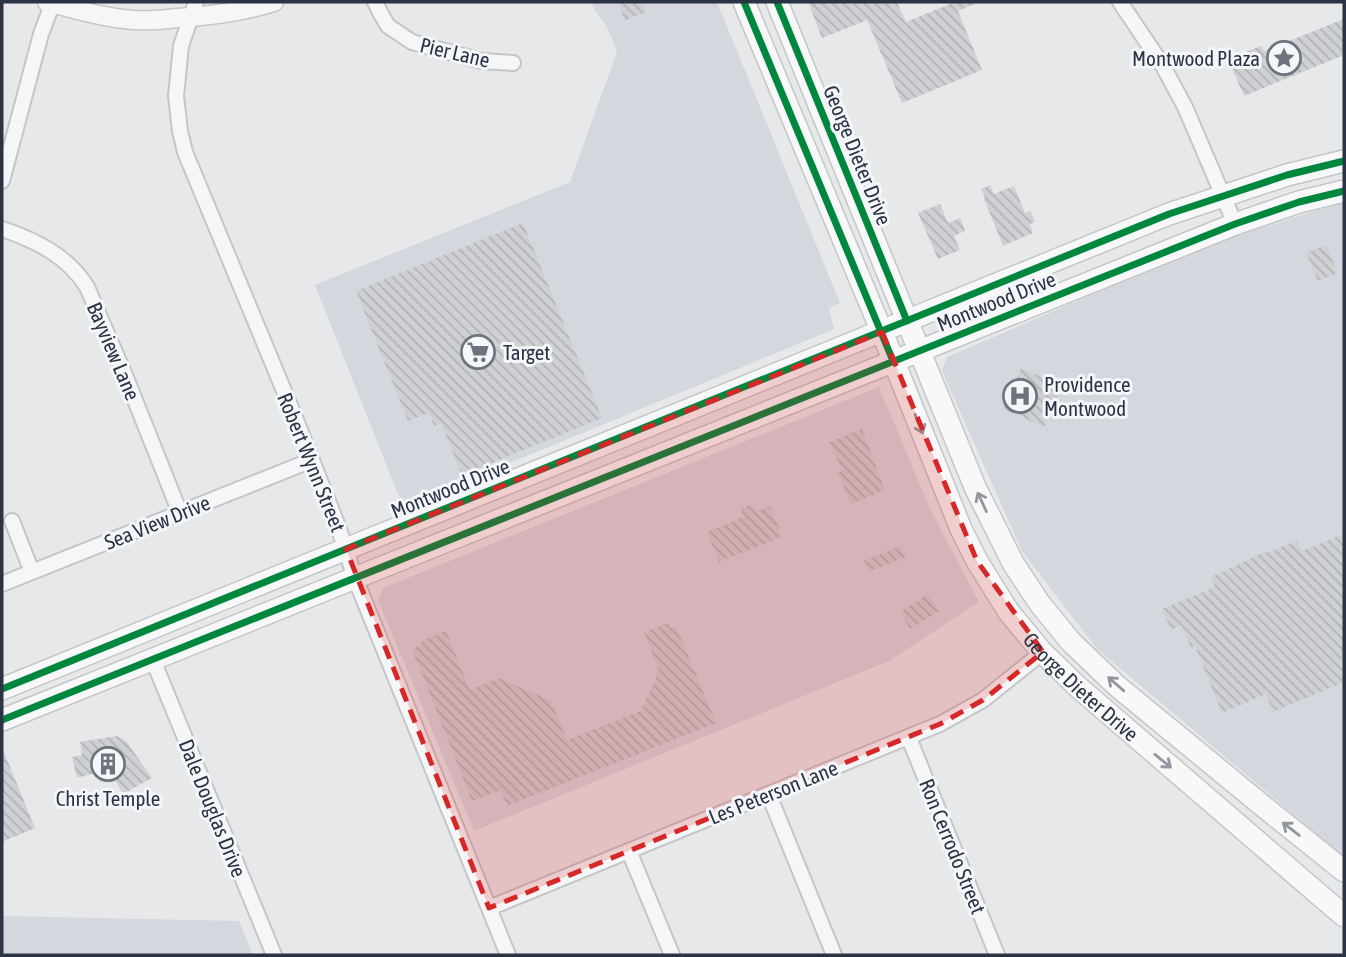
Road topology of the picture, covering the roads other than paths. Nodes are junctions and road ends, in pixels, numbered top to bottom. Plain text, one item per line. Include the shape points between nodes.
1 (51, 2) edge
2 (274, 2) edge
3 (375, 2) edge
4 (744, 2) edge
5 (777, 2) edge
6 (1120, 2) edge
7 (194, 9) edge
8 (513, 63) dead end
9 (804, 67) junction
10 (776, 79) junction
11 (1344, 161) edge
12 (2, 181) edge
13 (1343, 190) edge
14 (1223, 196) junction
15 (1235, 223) junction
16 (2, 229) edge
17 (907, 321) junction
18 (882, 332) junction
19 (919, 351) junction
20 (893, 361) junction
21 (635, 433) junction
22 (312, 460) junction
23 (646, 460) junction
24 (180, 513) junction
25 (12, 521) dead end
26 (346, 549) junction
27 (32, 572) junction
28 (355, 578) junction
29 (2, 584) edge
30 (1065, 635) junction
31 (1043, 652) junction
32 (153, 660) junction
33 (2, 689) edge
34 (2, 720) edge
35 (909, 738) junction
36 (769, 795) junction
37 (629, 851) junction
38 (1344, 871) edge
39 (489, 908) junction
40 (1344, 916) edge
41 (274, 955) edge
42 (508, 955) edge
43 (672, 955) edge
44 (834, 955) edge
45 (998, 955) edge

1 - 7 street via 132,20
1 - 12 street
2 - 7 street via 226,14
3 - 8 street, Pier Lane via 388,26 412,42 481,61
4 - 10 main road, George Dieter Drive
5 - 9 main road, George Dieter Drive
6 - 14 street via 1185,107
7 - 22 street, Robert Wynn Street via 181,46 176,96 185,152
9 - 10 main road
9 - 17 main road, George Dieter Drive
10 - 18 main road, George Dieter Drive
11 - 14 main road, Montwood Drive
13 - 15 main road, Montwood Drive
14 - 15 street
14 - 17 main road, Montwood Drive
15 - 19 main road, Montwood Drive
16 - 24 street, Bayview Lane via 43,245 82,279
17 - 18 main road, Montwood Drive
17 - 19 main road, George Dieter Drive
18 - 20 main road, George Dieter Drive
18 - 21 main road, Montwood Drive
19 - 20 main road, Montwood Drive
30 -> 19 main road, George Dieter Drive via 1013,563 989,519
20 - 23 main road, Montwood Drive
20 -> 31 main road, George Dieter Drive via 976,561 1008,611
21 - 23 main road
21 - 26 main road, Montwood Drive
22 - 24 street, Sea View Drive
22 - 26 street, Robert Wynn Street
23 - 28 main road, Montwood Drive
24 - 27 street, Sea View Drive
25 - 27 street
26 - 28 street, Robert Wynn Street
26 - 33 main road, Montwood Drive
27 - 29 street, Sea View Drive
28 - 32 main road, Montwood Drive
28 - 39 street, Robert Wynn Street
30 - 31 main road
38 -> 30 main road, George Dieter Drive via 1117,686
31 - 35 street, Les Peterson Lane via 983,700
31 -> 40 main road, George Dieter Drive via 1095,703
32 - 34 main road, Montwood Drive
32 - 41 street, Dale Douglas Drive
35 - 36 street, Les Peterson Lane
35 - 45 street, Ron Cerrodo Street
36 - 37 street, Les Peterson Lane
36 - 44 street
37 - 39 street, Les Peterson Lane
37 - 43 street
39 - 42 street, Robert Wynn Street

